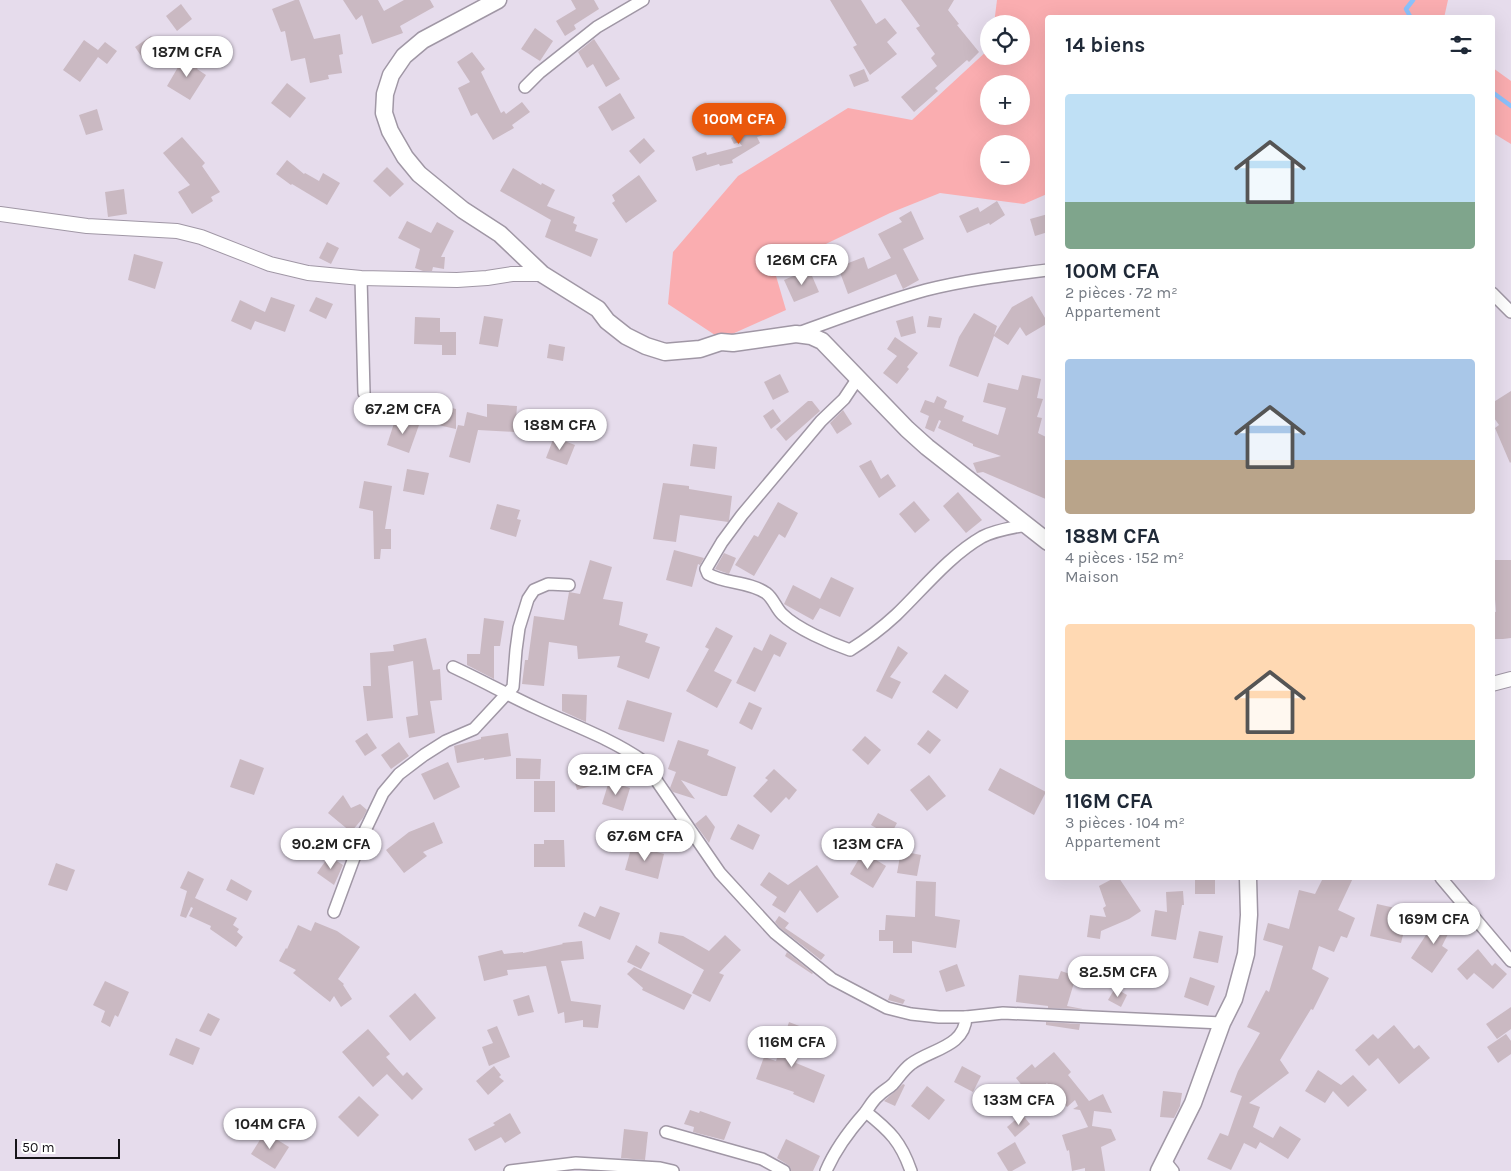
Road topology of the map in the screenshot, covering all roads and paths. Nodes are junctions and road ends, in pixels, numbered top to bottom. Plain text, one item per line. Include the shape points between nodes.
1 (498, 0) edge
2 (643, 0) edge
3 (525, 87) dead end
4 (0, 214) edge
5 (1045, 270) edge
6 (542, 274) junction
7 (362, 278) junction
8 (1495, 295) edge
9 (1511, 312) edge
10 (796, 334) junction
11 (858, 378) junction
12 (364, 393) dead end
13 (1026, 525) junction
14 (1045, 540) edge
15 (569, 585) dead end
16 (453, 667) dead end
17 (1511, 678) edge
18 (1495, 683) edge
19 (506, 693) junction
20 (1251, 880) edge
21 (1443, 880) edge
22 (334, 912) dead end
23 (1511, 961) edge
24 (966, 1017) junction
25 (1222, 1023) junction
26 (866, 1112) junction
27 (666, 1132) dead end
28 (1166, 1168) edge
29 (510, 1171) edge
30 (673, 1171) edge
31 (784, 1171) edge
32 (826, 1171) edge
33 (911, 1171) edge

1 - 6 main road via 423,40 404,56 391,75 384,113 405,157 419,174 463,210 500,234
2 - 3 street via 598,27
4 - 7 street via 87,226 177,231 270,264
5 - 10 street via 926,290
6 - 7 street via 457,280
6 - 10 main road via 598,309 626,336 665,352
7 - 12 street
8 - 9 street
10 - 11 main road via 822,341
11 - 13 main road via 927,447
11 - 13 street via 844,400 821,421 742,515 706,569 708,574 766,593 783,615 826,642 850,650 895,616 958,554 995,531
13 - 14 main road
15 - 19 street via 548,584 534,590 528,598 519,628 513,687
16 - 19 street
17 - 18 street
19 - 22 street via 474,729 424,755 399,774 383,793 360,839
19 - 24 street via 600,736 642,761 720,873 775,933 832,979 887,1008 911,1014
20 - 25 main road via 1246,954 1234,999
21 - 23 street
24 - 25 street via 1003,1013
24 - 26 street via 966,1026 952,1042 910,1064 891,1086 878,1095
25 - 28 main road
26 - 32 street via 853,1126
26 - 33 street via 887,1129 904,1151
27 - 31 street via 762,1159
29 - 30 street via 576,1163

